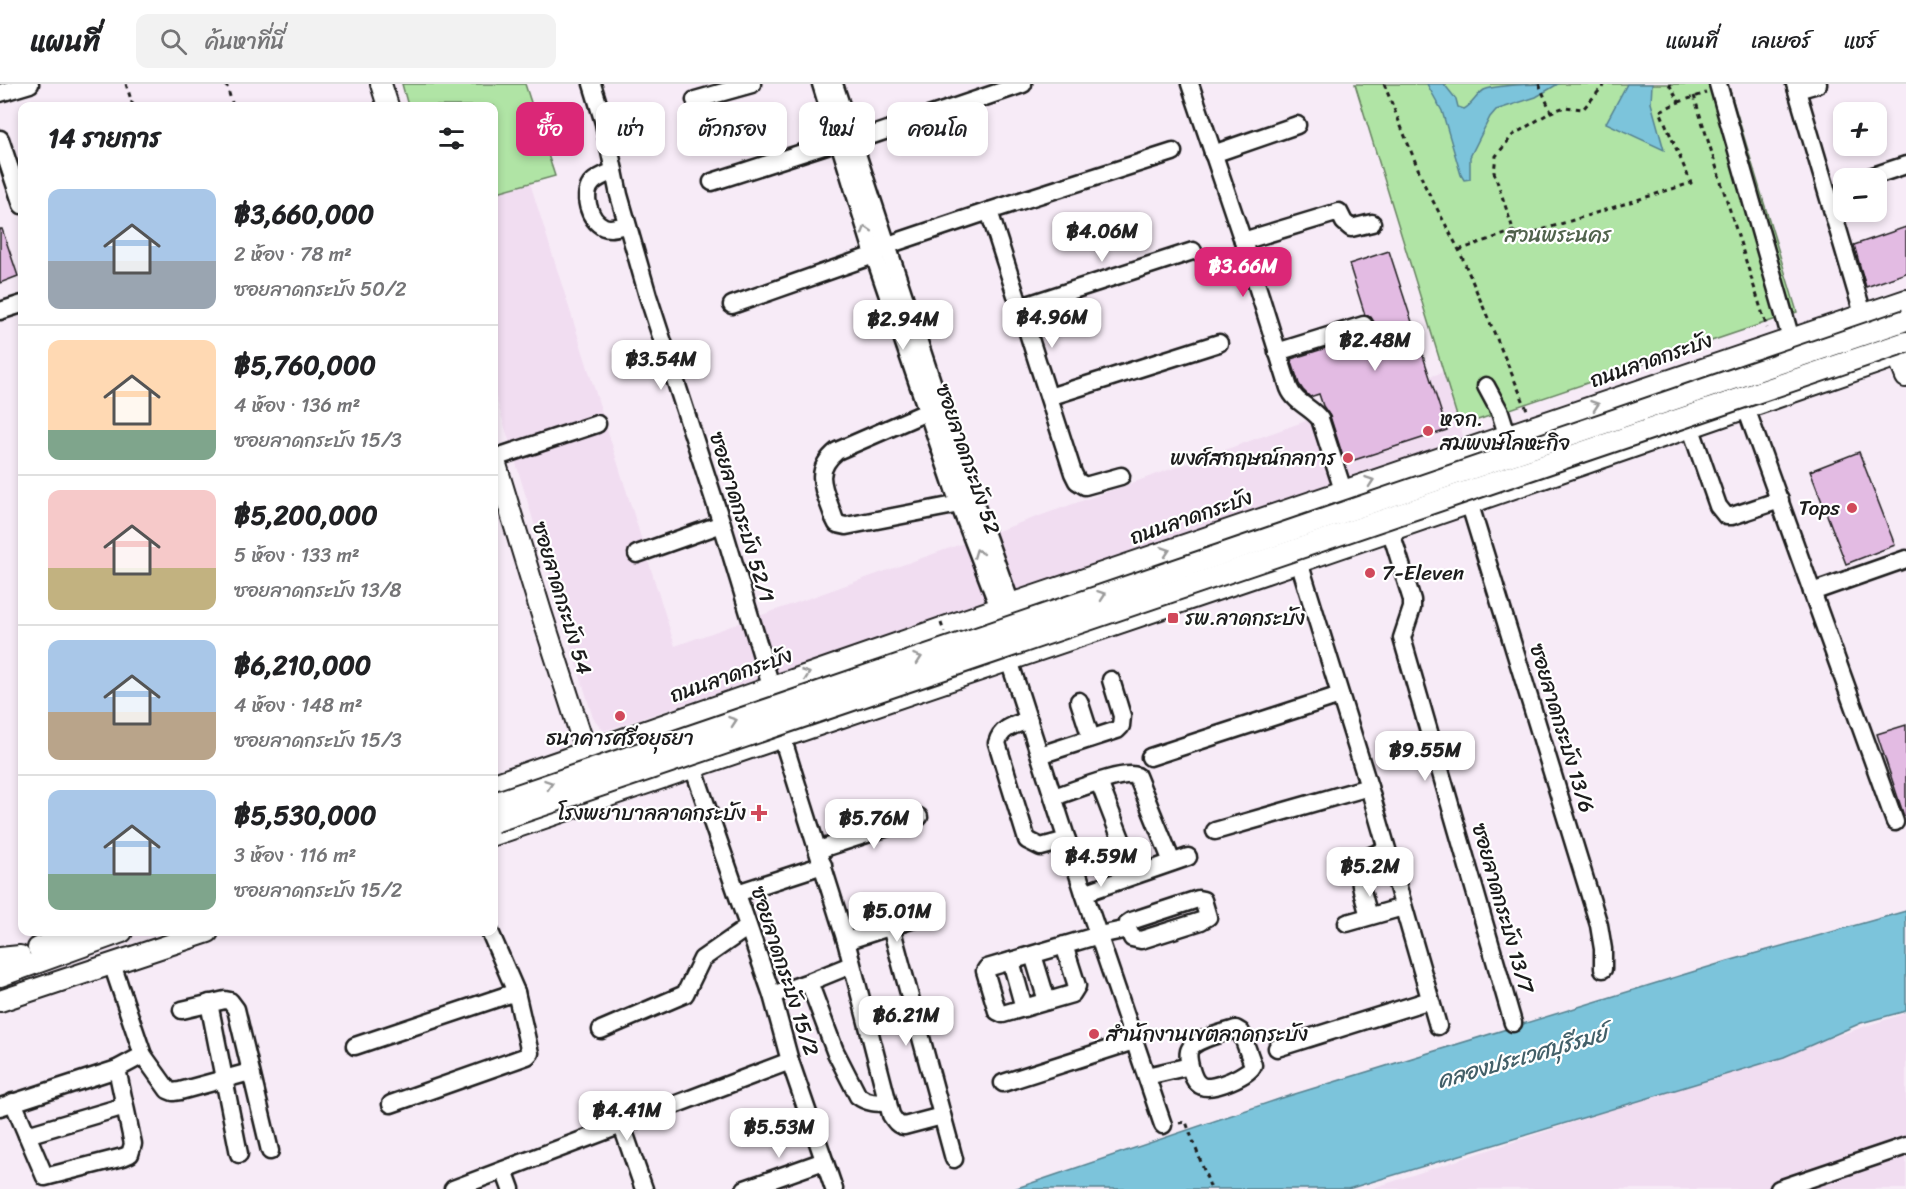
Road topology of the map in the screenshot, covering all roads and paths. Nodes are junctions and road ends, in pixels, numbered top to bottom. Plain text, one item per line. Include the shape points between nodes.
1 (30, 84) edge
2 (126, 84) edge
3 (226, 84) edge
4 (381, 84) edge
5 (592, 84) edge
6 (752, 84) edge
7 (821, 84) edge
8 (834, 84) edge
9 (1023, 84) edge
10 (1190, 84) edge
11 (1384, 84) edge
12 (1539, 84) edge
13 (1605, 84) edge
14 (1669, 84) edge
15 (1718, 84) edge
16 (1818, 84) edge
17 (1796, 87) edge
18 (0, 93) edge
19 (1703, 94) dead end
20 (1694, 96) junction
21 (695, 100) dead end
22 (132, 102) edge
23 (232, 102) edge
24 (387, 102) edge
25 (829, 102) edge
26 (838, 102) edge
27 (1679, 102) junction
28 (1551, 112) junction
29 (1298, 125) dead end
30 (875, 132) edge
31 (0, 139) edge
32 (1173, 152) dead end
33 (1213, 153) junction
34 (799, 154) edge
35 (850, 156) edge
36 (1906, 165) edge
37 (614, 171) junction
38 (1887, 171) edge
39 (712, 182) dead end
40 (18, 190) edge
41 (1833, 190) edge
42 (1827, 192) junction
43 (988, 211) junction
44 (1372, 223) dead end
45 (627, 225) junction
46 (1514, 231) junction
47 (1243, 241) junction
48 (1459, 250) junction
49 (880, 251) junction
50 (1193, 251) dead end
51 (1906, 300) edge
52 (18, 305) edge
53 (732, 305) dead end
54 (1021, 308) junction
55 (0, 312) edge
56 (1863, 314) junction
57 (1906, 320) edge
58 (1364, 325) dead end
59 (1769, 333) dead end
60 (1791, 339) junction
61 (1219, 343) dead end
62 (1903, 350) edge
63 (1277, 352) junction
64 (1906, 377) edge
65 (1485, 386) dead end
66 (1049, 397) junction
67 (1746, 408) junction
68 (935, 413) junction
69 (1528, 413) dead end
70 (597, 424) dead end
71 (1690, 426) junction
72 (1507, 434) junction
73 (498, 457) edge
74 (498, 471) edge
75 (1121, 476) dead end
76 (1343, 490) junction
77 (1780, 500) junction
78 (1469, 502) junction
79 (966, 503) junction
80 (722, 525) junction
81 (1390, 529) junction
82 (637, 554) dead end
83 (1906, 559) edge
84 (1299, 562) junction
85 (1812, 592) junction
86 (1005, 606) junction
87 (1009, 660) junction
88 (1111, 680) dead end
89 (771, 686) junction
90 (1340, 695) junction
91 (1079, 701) dead end
92 (1029, 720) junction
93 (782, 737) junction
94 (1091, 738) junction
95 (586, 752) junction
96 (1040, 755) junction
97 (1150, 757) dead end
98 (693, 767) junction
99 (1099, 782) junction
100 (498, 783) edge
101 (1369, 787) junction
102 (1054, 797) junction
103 (601, 798) junction
104 (498, 802) edge
105 (920, 817) dead end
106 (498, 821) edge
107 (1895, 822) dead end
108 (1215, 831) dead end
109 (498, 834) edge
110 (1067, 840) junction
111 (1386, 850) junction
112 (1188, 857) dead end
113 (821, 858) junction
114 (1172, 862) junction
115 (1135, 875) junction
116 (737, 893) junction
117 (1084, 893) junction
118 (1403, 907) junction
119 (936, 912) dead end
120 (1369, 916) junction
121 (1347, 923) dead end
122 (748, 927) junction
123 (891, 927) junction
124 (1128, 929) dead end
125 (1099, 935) junction
126 (66, 936) edge
127 (111, 936) edge
128 (162, 936) edge
129 (196, 936) edge
130 (492, 936) edge
131 (846, 941) junction
132 (1064, 945) junction
133 (1033, 954) junction
134 (10, 957) edge
135 (1011, 961) junction
136 (0, 964) edge
137 (112, 964) junction
138 (851, 965) junction
139 (1603, 969) dead end
140 (0, 976) edge
141 (809, 982) junction
142 (29, 991) junction
143 (0, 992) edge
144 (516, 992) junction
145 (772, 995) junction
146 (1430, 1000) junction
147 (0, 1001) edge
148 (1047, 1001) junction
149 (209, 1003) junction
150 (1024, 1008) junction
151 (182, 1010) dead end
152 (0, 1014) edge
153 (1514, 1023) dead end
154 (1438, 1026) dead end
155 (601, 1030) dead end
156 (1134, 1041) junction
157 (356, 1046) dead end
158 (1277, 1048) dead end
159 (143, 1055) junction
160 (790, 1062) junction
161 (1190, 1066) dead end
162 (117, 1069) junction
163 (250, 1072) junction
164 (1147, 1076) junction
165 (224, 1080) junction
166 (1003, 1083) dead end
167 (888, 1102) junction
168 (391, 1104) dead end
169 (7, 1105) edge
170 (125, 1106) junction
171 (942, 1116) junction
172 (622, 1125) junction
173 (1163, 1125) joint
174 (27, 1135) junction
175 (1906, 1146) edge
176 (270, 1150) dead end
177 (239, 1154) dead end
178 (954, 1159) dead end
179 (824, 1161) junction
180 (504, 1170) junction
181 (453, 1189) edge
182 (511, 1189) edge
183 (644, 1189) edge
184 (745, 1189) edge
185 (834, 1189) edge
186 (1211, 1189) edge
187 (1779, 1189) edge

1 - 18 street
2 - 22 path
3 - 23 path
4 - 24 main road
5 - 37 street, ซอยลาดกระบัง 52/1
6 - 21 street
7 - 25 street, ซอยลาดกระบัง 52
8 - 26 street, ซอยลาดกระบัง 52
9 - 30 street
10 - 33 street
11 - 48 path via 1425,186
12 - 28 path
13 - 28 path via 1583,109 1565,107
14 - 27 path
15 - 60 street
16 - 17 street
17 - 42 street
19 - 20 path
20 - 27 path
20 - 59 path
27 - 46 path via 1660,111 1691,183 1516,238
28 - 46 path via 1513,135 1496,156 1494,172
29 - 33 street
31 - 40 street
32 - 43 street
33 - 47 street
34 - 39 street
35 - 49 street, ซอยลาดกระบัง 52
36 - 38 street
37 - 45 street, ซอยลาดกระบัง 52/1
37 - 45 street via 593,181 588,194 589,209 603,227
41 - 42 street
42 - 56 street
43 - 49 street
43 - 54 street
44 - 47 street via 1351,228 1339,212
45 - 80 street, ซอยลาดกระบัง 52/1
46 - 48 path
47 - 63 street
48 - 69 path
49 - 53 street
49 - 68 street, ซอยลาดกระบัง 52
50 - 54 street
51 - 56 main road, ถนนลาดกระบัง
52 - 55 street
54 - 66 street
56 - 60 main road, ถนนลาดกระบัง
104 -> 57 main road, bridge
58 - 63 street
72 -> 60 main road, ถนนลาดกระบัง
61 - 66 street
62 - 64 main road
62 - 67 main road
62 - 106 main road, bridge
63 - 76 street via 1291,393 1320,419
65 - 72 street
66 - 75 street via 1077,481 1085,486
67 - 71 main road
67 - 77 street
68 - 79 street, ซอยลาดกระบัง 52
68 - 79 street via 922,414 829,458 821,474 834,518 837,524 846,526
70 - 73 street
71 - 77 street via 1718,506 1726,516
71 - 78 main road
76 -> 72 main road, ถนนลาดกระบัง
74 - 95 main road, ซอยลาดกระบัง 54
86 -> 76 main road, ถนนลาดกระบัง
77 - 85 street
78 - 81 main road
78 - 139 street, ซอยลาดกระบัง 13/6 via 1599,925
79 - 86 street, ซอยลาดกระบัง 52
80 - 82 street
80 - 89 street, ซอยลาดกระบัง 52/1
81 - 84 main road
81 - 153 street, ซอยลาดกระบัง 13/7 via 1412,600 1402,638
83 - 85 street
84 - 87 main road
84 - 90 street
85 - 107 street
89 -> 86 main road, ถนนลาดกระบัง
87 - 92 street
87 - 93 main road
88 - 94 street via 1122,716 1121,726
89 - 95 main road, ถนนลาดกระบัง
90 - 97 street
90 - 101 street
91 - 94 street
92 - 96 street
92 - 110 street via 1004,730 997,743 1027,840 1047,846
93 - 98 main road
93 - 113 street
94 - 96 street
95 - 100 main road, ถนนลาดกระบัง
95 - 103 main road, ซอยลาดกระบัง 54
96 - 102 street
98 - 103 main road
98 - 116 street, ซอยลาดกระบัง 15/2
99 - 102 street
99 - 114 street via 1137,776
99 - 115 street
101 - 108 street
101 - 111 street
102 - 110 street
103 - 109 main road
105 - 113 street
110 - 117 street
111 - 118 street
111 - 120 street via 1360,865
112 - 114 street
113 - 116 street
113 - 131 street
114 - 115 street
115 - 117 street
116 - 122 street, ซอยลาดกระบัง 15/2
117 - 125 street
118 - 120 street
118 - 146 street
119 - 123 street
120 - 121 street
122 - 145 street, ซอยลาดกระบัง 15/2
122 - 155 street via 702,959 685,994
123 - 131 street
123 - 171 street
124 - 125 street
125 - 132 street
125 - 156 street
126 - 134 main road
127 - 140 main road
128 - 143 main road
129 - 137 main road
130 - 144 street
131 - 138 street
132 - 133 street
132 - 148 street via 1076,991
133 - 135 street
133 - 148 street
134 - 136 main road
135 - 150 street
135 - 150 street via 985,971 997,1011 1004,1014
137 - 142 main road
137 - 159 street
138 - 141 street
138 - 167 street
141 - 145 street
141 - 167 street via 835,1051 858,1096 874,1103
142 - 147 main road
142 - 152 main road
144 - 157 street
144 - 168 street via 530,1048 527,1056
145 - 160 street, ซอยลาดกระบัง 15/2
146 - 154 street
146 - 158 street
148 - 150 street
149 - 151 street
149 - 163 street via 230,1001 236,1009
149 - 165 street
156 - 164 street
156 - 166 street
159 - 162 street
159 - 165 street via 172,1092
160 - 172 street
160 - 179 street, ซอยลาดกระบัง 15/2
161 - 164 street
162 - 169 street
162 - 170 street
163 - 165 street
163 - 176 street
164 - 173 street
165 - 177 street
167 - 171 street via 899,1126
169 - 174 street
170 - 174 street
170 - 174 street via 133,1144 130,1154 123,1157 45,1177
171 - 178 street
172 - 180 street
172 - 183 street
173 - 186 path via 1186,1122
175 - 187 street
179 - 184 street
179 - 185 street, ซอยลาดกระบัง 15/2
180 - 181 street
180 - 182 street

